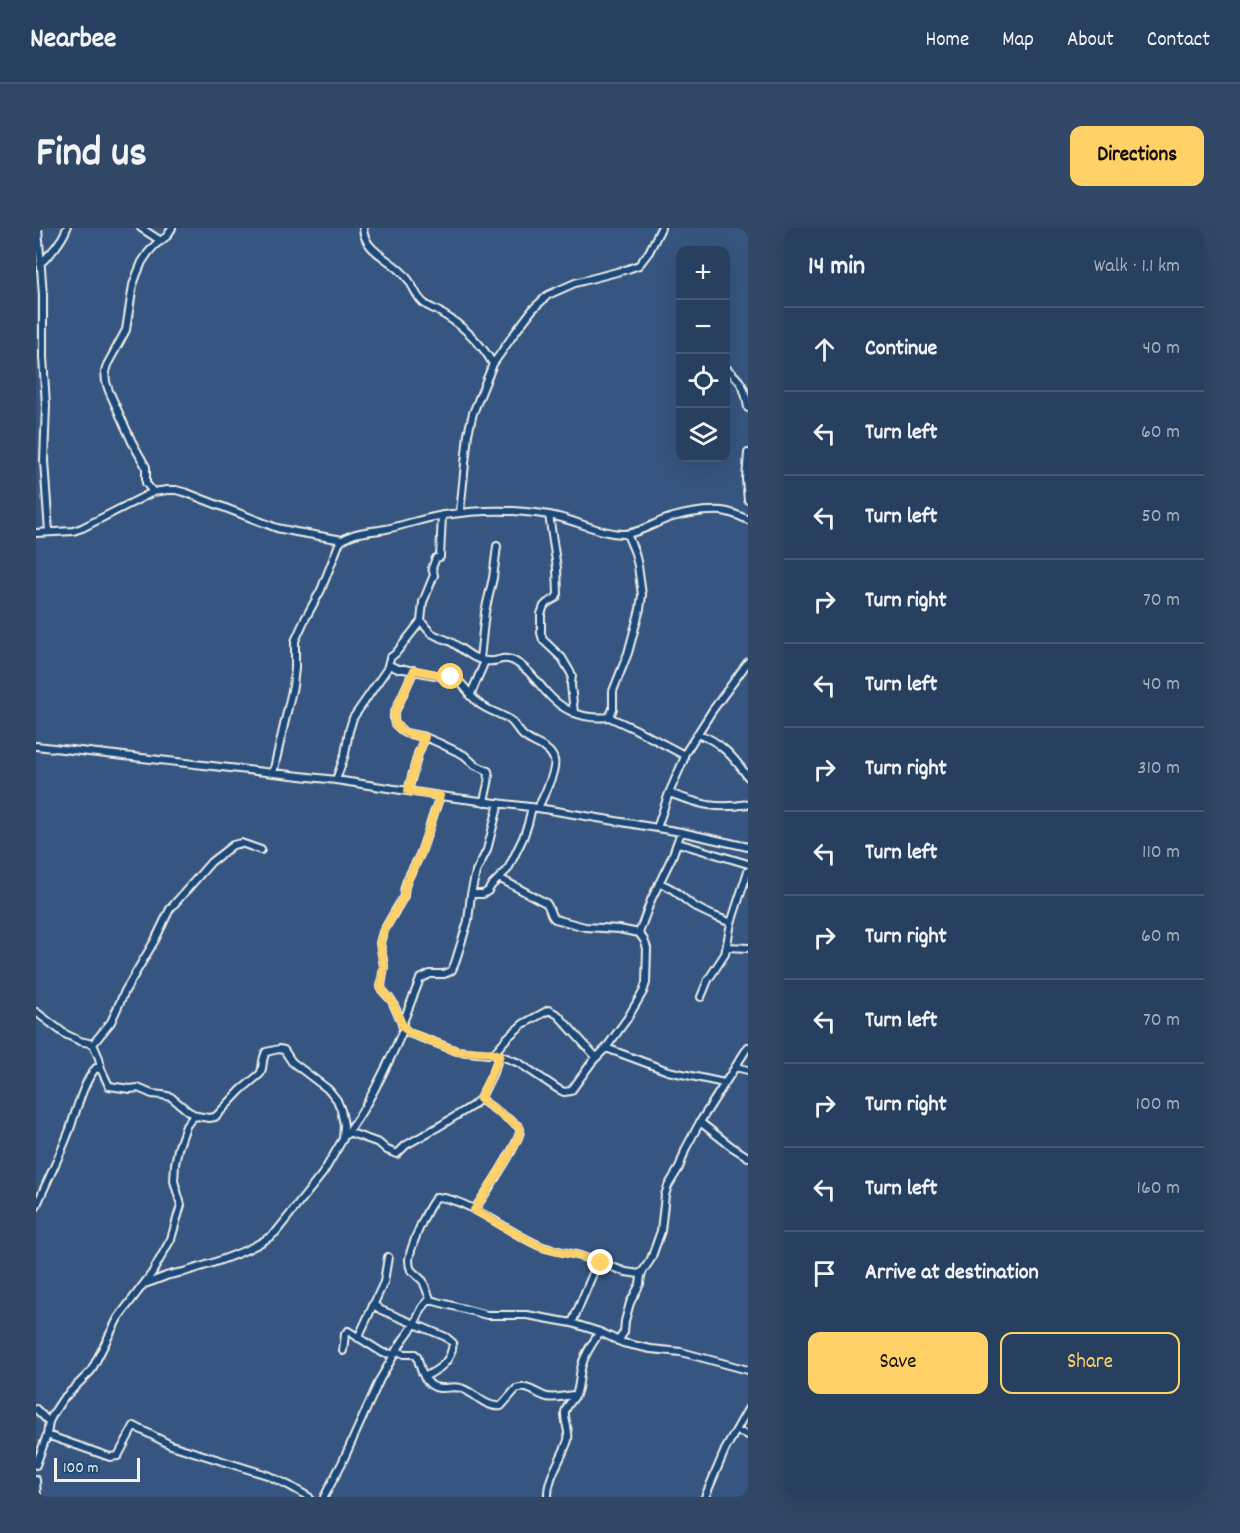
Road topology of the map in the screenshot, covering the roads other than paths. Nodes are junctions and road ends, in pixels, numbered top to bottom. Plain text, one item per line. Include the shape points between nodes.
1 (38, 228) edge
2 (67, 228) edge
3 (141, 228) edge
4 (172, 228) edge
5 (363, 228) edge
6 (661, 228) edge
7 (161, 241) junction
8 (40, 264) junction
9 (493, 364) junction
10 (730, 371) edge
11 (748, 408) edge
12 (748, 453) edge
13 (153, 492) junction
14 (748, 500) edge
15 (460, 513) junction
16 (441, 515) junction
17 (549, 515) junction
18 (748, 520) edge
19 (49, 532) junction
20 (36, 533) edge
21 (627, 534) junction
22 (343, 540) junction
23 (497, 546) dead end
24 (421, 621) junction
25 (482, 660) junction
26 (748, 662) edge
27 (389, 665) junction
28 (414, 670) junction
29 (470, 696) junction
30 (574, 713) junction
31 (609, 717) junction
32 (698, 734) junction
33 (425, 737) junction
34 (36, 746) edge
35 (684, 756) junction
36 (273, 773) junction
37 (748, 777) edge
38 (336, 780) junction
39 (408, 791) junction
40 (669, 793) junction
41 (440, 796) junction
42 (484, 801) junction
43 (499, 802) junction
44 (748, 804) edge
45 (535, 808) junction
46 (657, 828) junction
47 (681, 832) junction
48 (678, 843) junction
49 (748, 847) edge
50 (261, 850) dead end
51 (748, 864) edge
52 (748, 871) edge
53 (499, 878) junction
54 (658, 883) junction
55 (471, 894) junction
56 (731, 923) junction
57 (639, 933) junction
58 (727, 947) junction
59 (748, 948) edge
60 (701, 997) dead end
61 (36, 1012) edge
62 (403, 1026) junction
63 (93, 1044) junction
64 (748, 1047) edge
65 (606, 1048) junction
66 (497, 1054) junction
67 (597, 1057) junction
68 (735, 1067) junction
69 (101, 1069) junction
70 (748, 1070) edge
71 (724, 1083) junction
72 (480, 1099) junction
73 (197, 1116) junction
74 (700, 1122) junction
75 (348, 1132) junction
76 (343, 1139) junction
77 (748, 1157) edge
78 (36, 1208) edge
79 (474, 1210) junction
80 (388, 1257) dead end
81 (597, 1264) junction
82 (643, 1271) junction
83 (144, 1284) junction
84 (431, 1300) junction
85 (373, 1304) junction
86 (572, 1323) junction
87 (414, 1325) junction
88 (600, 1332) junction
89 (358, 1338) junction
90 (618, 1341) junction
91 (343, 1351) dead end
92 (395, 1352) junction
93 (748, 1370) edge
94 (424, 1377) junction
95 (576, 1395) junction
96 (36, 1409) edge
97 (747, 1414) edge
98 (49, 1422) junction
99 (737, 1431) junction
100 (47, 1435) junction
101 (748, 1435) edge
102 (36, 1465) edge
103 (36, 1480) edge
104 (37, 1497) edge
105 (309, 1497) edge
106 (324, 1497) edge
107 (548, 1497) edge
108 (705, 1497) edge

1 - 8 street
2 - 8 street
3 - 7 street
4 - 7 street
5 - 9 street via 367,243 407,276 419,299 458,324 482,346
6 - 9 street via 639,265 548,295 533,309
7 - 13 street via 142,262 133,285 126,330 105,372 109,391 146,467 146,483
8 - 19 street
9 - 15 street via 468,434
10 - 11 street via 740,381
12 - 14 street
13 - 19 street via 82,528
13 - 22 street via 176,490 277,528
15 - 16 street
15 - 17 street
16 - 22 street
16 - 24 street via 440,557 432,568 434,575 423,602
17 - 21 street
17 - 30 street via 558,594 544,606 541,633 572,675
18 - 21 street via 730,513 705,512
19 - 20 street
21 - 31 street via 639,566 642,595
22 - 36 street via 295,641 293,686
23 - 25 street
24 - 25 street via 435,635
24 - 27 street via 390,658
25 - 29 street
25 - 30 street via 503,658 520,665 548,694
26 - 32 street
27 - 28 street
27 - 38 street via 353,718
28 - 29 street via 455,679
28 - 33 street via 394,720 405,733
29 - 45 street via 510,721 526,738 554,757 552,772
30 - 31 street via 588,718
31 - 35 street
32 - 35 street
32 - 37 street via 711,738 725,750
33 - 39 street
33 - 42 street via 488,771
34 - 36 street
35 - 40 street
36 - 38 street
38 - 39 street
39 - 41 street
40 - 44 street via 714,807
40 - 46 street
41 - 42 street
41 - 62 street via 404,896 380,943 384,966 381,986
42 - 43 street
43 - 45 street
43 - 55 street
45 - 46 street
45 - 53 street via 515,856
46 - 47 street
47 - 48 street
47 - 49 street
48 - 51 street
48 - 54 street
50 - 63 street via 233,844 211,862 170,909 111,1022
52 - 56 street
53 - 55 street via 483,894
53 - 57 street via 546,903 555,919
54 - 56 street via 676,891 696,908
54 - 57 street
55 - 62 street via 468,921 452,970 420,979
56 - 58 street
57 - 65 street via 646,948 646,983
58 - 59 street
58 - 60 street
61 - 63 street via 65,1034
62 - 66 street via 410,1033 457,1051
62 - 75 street via 376,1087
63 - 69 street
64 - 68 street
65 - 67 street
65 - 71 street via 668,1071
66 - 67 street via 568,1092
66 - 67 street via 523,1024 549,1010
66 - 72 street
68 - 70 street
68 - 71 street
69 - 73 street via 109,1086 138,1088 171,1097
69 - 78 street via 96,1068 88,1078
71 - 74 street
72 - 75 street via 397,1154
72 - 79 street via 520,1129 509,1155
73 - 76 street via 215,1116 260,1074 266,1052 279,1049 337,1100 344,1125
73 - 83 street via 186,1126 175,1164 174,1182 181,1205 177,1222 163,1255
74 - 77 street
74 - 82 street via 668,1186 661,1231
75 - 76 street
76 - 83 street via 323,1173 267,1239 233,1255
79 - 81 street via 542,1246
79 - 84 street via 447,1197 437,1197 425,1214 409,1258 411,1270 423,1281
80 - 85 street via 384,1282
81 - 82 street via 639,1274
81 - 86 street
82 - 90 street
83 - 98 street via 118,1318 91,1371 62,1400
84 - 86 street via 488,1315 527,1315
84 - 87 street
85 - 87 street
85 - 89 street
86 - 88 street
87 - 92 street
87 - 94 street via 453,1342 443,1366
88 - 90 street
88 - 95 street via 584,1359
89 - 91 street via 346,1332
89 - 92 street via 383,1353
90 - 93 street
92 - 94 street via 415,1354
92 - 106 street
94 - 95 street via 435,1388 462,1388 496,1407 519,1387 548,1397
95 - 107 street via 566,1410 568,1437
96 - 98 street
97 - 99 street
98 - 100 street
99 - 101 street
99 - 108 street
100 - 102 street
100 - 105 street via 110,1457 118,1456 134,1426 171,1445 267,1475
103 - 104 street

